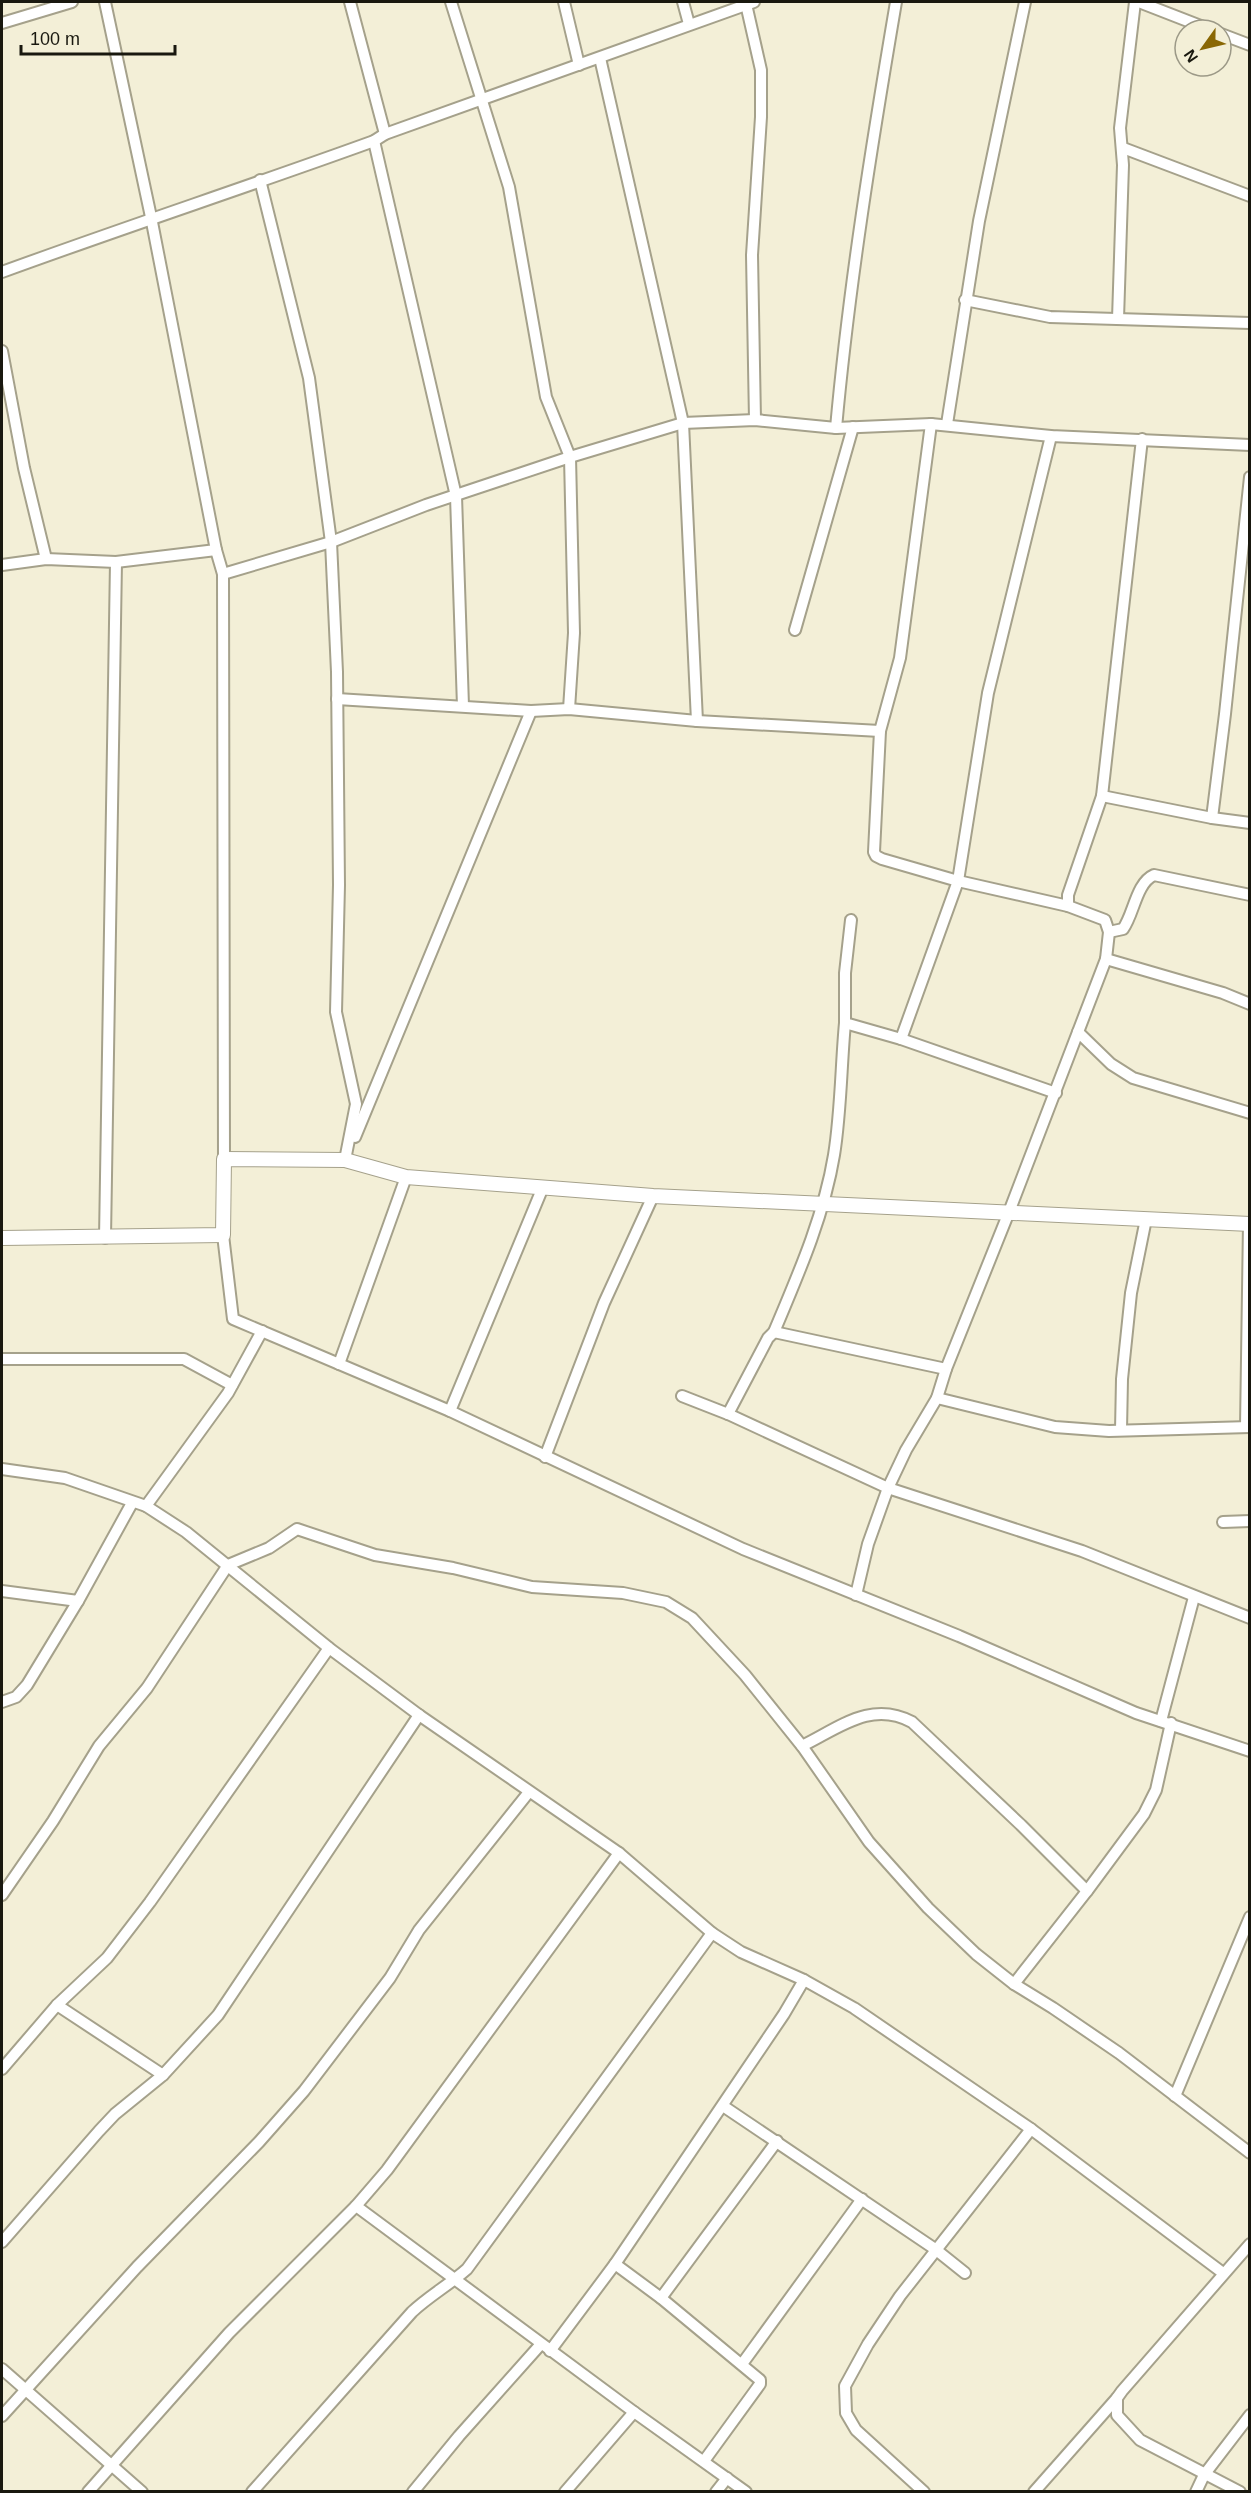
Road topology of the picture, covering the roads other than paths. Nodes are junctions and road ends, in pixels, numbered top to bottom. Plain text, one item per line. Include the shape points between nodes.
1 (72, 2) edge
2 (105, 2) edge
3 (350, 2) edge
4 (452, 2) edge
5 (564, 2) edge
6 (682, 2) edge
7 (896, 2) edge
8 (1025, 2) edge
9 (1137, 2) edge
10 (750, 3) edge
11 (1179, 18) edge
12 (2, 23) edge
13 (689, 24) junction
14 (1233, 39) edge
15 (1250, 45) edge
16 (600, 58) junction
17 (579, 65) junction
18 (481, 100) junction
19 (385, 134) junction
20 (374, 141) junction
21 (1123, 148) junction
22 (1139, 156) junction
23 (1123, 165) junction
24 (260, 180) junction
25 (1250, 196) edge
26 (151, 218) junction
27 (2, 272) edge
28 (965, 300) junction
29 (1118, 320) junction
30 (1250, 323) edge
31 (2, 351) edge
32 (755, 420) junction
33 (683, 423) junction
34 (931, 424) junction
35 (947, 424) junction
36 (853, 427) junction
37 (836, 428) junction
38 (1052, 436) junction
39 (1142, 439) junction
40 (1250, 445) edge
41 (570, 457) junction
42 (1250, 477) edge
43 (456, 496) junction
44 (331, 542) junction
45 (216, 550) junction
46 (46, 559) junction
47 (116, 562) junction
48 (2, 565) edge
49 (223, 574) junction
50 (795, 630) dead end
51 (337, 699) junction
52 (463, 706) junction
53 (569, 709) junction
54 (531, 711) junction
55 (697, 721) junction
56 (880, 731) junction
57 (1102, 796) junction
58 (1212, 818) junction
59 (1250, 823) edge
60 (958, 881) junction
61 (1250, 895) edge
62 (1068, 906) junction
63 (850, 920) dead end
64 (1108, 932) junction
65 (1106, 959) junction
66 (1250, 1004) edge
67 (844, 1023) junction
68 (1078, 1032) junction
69 (901, 1039) junction
70 (1056, 1093) junction
71 (1250, 1113) edge
72 (224, 1159) junction
73 (345, 1160) junction
74 (406, 1177) junction
75 (543, 1187) junction
76 (653, 1196) junction
77 (821, 1205) junction
78 (1009, 1212) junction
79 (1146, 1219) junction
80 (1249, 1224) edge
81 (223, 1235) junction
82 (2, 1238) edge
83 (105, 1238) junction
84 (262, 1331) junction
85 (774, 1332) junction
86 (1248, 1356) edge
87 (2, 1359) edge
88 (339, 1364) junction
89 (946, 1369) junction
90 (232, 1385) junction
91 (682, 1396) dead end
92 (937, 1398) junction
93 (450, 1411) junction
94 (728, 1414) junction
95 (1248, 1427) edge
96 (1121, 1430) junction
97 (545, 1457) junction
98 (2, 1469) edge
99 (888, 1488) junction
100 (132, 1503) junction
101 (146, 1506) junction
102 (1250, 1521) edge
103 (1223, 1522) dead end
104 (228, 1565) junction
105 (2, 1591) edge
106 (856, 1595) junction
107 (1194, 1597) junction
108 (78, 1601) junction
109 (1250, 1618) edge
110 (329, 1648) junction
111 (2, 1702) edge
112 (419, 1715) junction
113 (1166, 1722) junction
114 (802, 1746) junction
115 (1250, 1751) edge
116 (529, 1792) junction
117 (619, 1853) junction
118 (1087, 1891) junction
119 (2, 1895) edge
120 (1250, 1917) edge
121 (712, 1933) junction
122 (804, 1980) junction
123 (1014, 1984) junction
124 (57, 2005) junction
125 (2, 2069) edge
126 (163, 2075) junction
127 (1175, 2096) junction
128 (723, 2106) junction
129 (1031, 2129) junction
130 (777, 2141) junction
131 (1250, 2153) edge
132 (862, 2199) junction
133 (356, 2206) junction
134 (2, 2242) edge
135 (1249, 2244) edge
136 (935, 2248) junction
137 (615, 2264) junction
138 (965, 2273) dead end
139 (1223, 2273) junction
140 (455, 2280) junction
141 (661, 2298) junction
142 (545, 2347) junction
143 (742, 2364) junction
144 (2, 2369) edge
145 (26, 2390) junction
146 (1117, 2398) junction
147 (634, 2412) junction
148 (1250, 2415) edge
149 (2, 2416) edge
150 (704, 2461) junction
151 (111, 2465) junction
152 (1204, 2475) junction
153 (727, 2478) junction
154 (88, 2492) edge
155 (142, 2492) edge
156 (252, 2492) edge
157 (413, 2492) edge
158 (565, 2492) edge
159 (716, 2492) edge
160 (746, 2492) edge
161 (924, 2492) edge
162 (1034, 2492) edge
163 (1196, 2492) edge
164 (1240, 2492) edge

1 - 12 street
2 - 26 street
3 - 19 street
4 - 18 street
5 - 17 street
6 - 13 street
7 - 37 street via 864,195
8 - 28 street
9 - 11 street
9 - 21 street via 1120,128
10 - 13 street
10 - 32 street via 761,70 752,255
13 - 16 street
14 - 15 street
16 - 17 street
16 - 33 street
17 - 18 street
18 - 19 street
18 - 41 street via 509,187 546,397
19 - 20 street
20 - 24 street
20 - 43 street
21 - 22 street
21 - 23 street
22 - 23 street
22 - 25 street
23 - 29 street
24 - 26 street
24 - 44 street via 309,378
26 - 27 street
26 - 45 street
28 - 29 street via 1050,317
28 - 35 street
29 - 30 street
31 - 46 street
32 - 33 street
32 - 37 street
33 - 41 street
33 - 55 street
34 - 35 street
34 - 36 street
34 - 56 street via 900,658
35 - 38 street
36 - 37 street
36 - 50 street
38 - 39 street
38 - 60 street via 988,693
39 - 40 street
39 - 57 street
41 - 43 street
41 - 53 street via 574,633
42 - 58 street
43 - 44 street
43 - 52 street
44 - 49 street
44 - 51 street
45 - 47 street
45 - 49 street
46 - 47 street
46 - 48 street
47 - 83 street
49 - 72 street
51 - 52 street
51 - 73 street via 336,1012 356,1104
52 - 54 street
53 - 54 street
53 - 55 street
54 - 73 street
55 - 56 street
56 - 60 street via 876,856
57 - 58 street
57 - 62 street via 1068,895
58 - 59 street
60 - 62 street
60 - 69 street
61 - 64 street via 1154,875 1144,882 1123,929
62 - 64 street via 1105,920
63 - 67 street
64 - 65 street
65 - 66 street
65 - 68 street
67 - 69 street
67 - 77 street via 834,1155
68 - 70 street
68 - 71 street via 1111,1064 1133,1078
69 - 70 street
70 - 78 street
72 - 73 street
72 - 81 street
73 - 74 street
74 - 75 street
74 - 88 street
75 - 76 street
75 - 93 street
76 - 77 street
76 - 97 street via 604,1303
77 - 78 street
77 - 85 street
78 - 79 street
78 - 89 street
79 - 80 street
79 - 96 street via 1131,1293
80 - 86 street
81 - 83 street
81 - 84 street via 233,1319
82 - 83 street
84 - 88 street
84 - 90 street
85 - 89 street
85 - 94 street
86 - 95 street
87 - 90 street via 184,1359
88 - 93 street
89 - 92 street
90 - 101 street
91 - 94 street
92 - 96 street via 1055,1428
92 - 99 street
93 - 97 street
94 - 99 street
95 - 96 street
97 - 106 street via 743,1549
98 - 100 street via 65,1478
99 - 106 street via 868,1544
99 - 107 street via 1082,1551
100 - 101 street
100 - 108 street
101 - 104 street
102 - 103 street
104 - 110 street
104 - 114 street via 269,1548 297,1529 375,1555 532,1587 623,1593 666,1602 692,1618 745,1675
104 - 119 street via 147,1688 99,1746
105 - 108 street
106 - 113 street via 1136,1713
107 - 109 street
107 - 113 street
108 - 111 street via 27,1685 16,1697
110 - 112 street
110 - 124 street via 143,1911 107,1958
112 - 116 street
112 - 126 street via 218,2015
113 - 115 street
113 - 118 street via 1156,1790 1144,1814
114 - 118 street via 867,1713 903,1717
114 - 123 street via 869,1842 928,1908
116 - 117 street
116 - 145 street via 420,1930 390,1978 304,2091 136,2267
117 - 121 street
117 - 133 street via 387,2170
118 - 123 street
120 - 127 street
121 - 122 street via 741,1952
121 - 140 street via 467,2270
122 - 128 street
122 - 129 street via 854,2008
123 - 127 street
124 - 125 street
124 - 126 street
126 - 134 street via 115,2114
127 - 131 street
128 - 130 street
128 - 137 street
129 - 136 street
129 - 139 street
130 - 132 street
130 - 141 street
132 - 136 street
132 - 143 street
133 - 140 street
133 - 151 street via 229,2333
135 - 139 street
136 - 138 street
136 - 161 street via 868,2344 845,2386 846,2413 856,2430
137 - 141 street
137 - 142 street
139 - 146 street
140 - 142 street
140 - 156 street via 432,2293 411,2312
141 - 143 street
142 - 147 street
142 - 157 street via 459,2436
143 - 150 street via 758,2377 760,2384
144 - 145 street
145 - 149 street
145 - 151 street
146 - 152 street via 1117,2415 1140,2440
146 - 162 street
147 - 150 street
147 - 158 street
148 - 152 street
150 - 153 street
151 - 154 street
151 - 155 street
152 - 163 street
152 - 164 street
153 - 159 street
153 - 160 street

